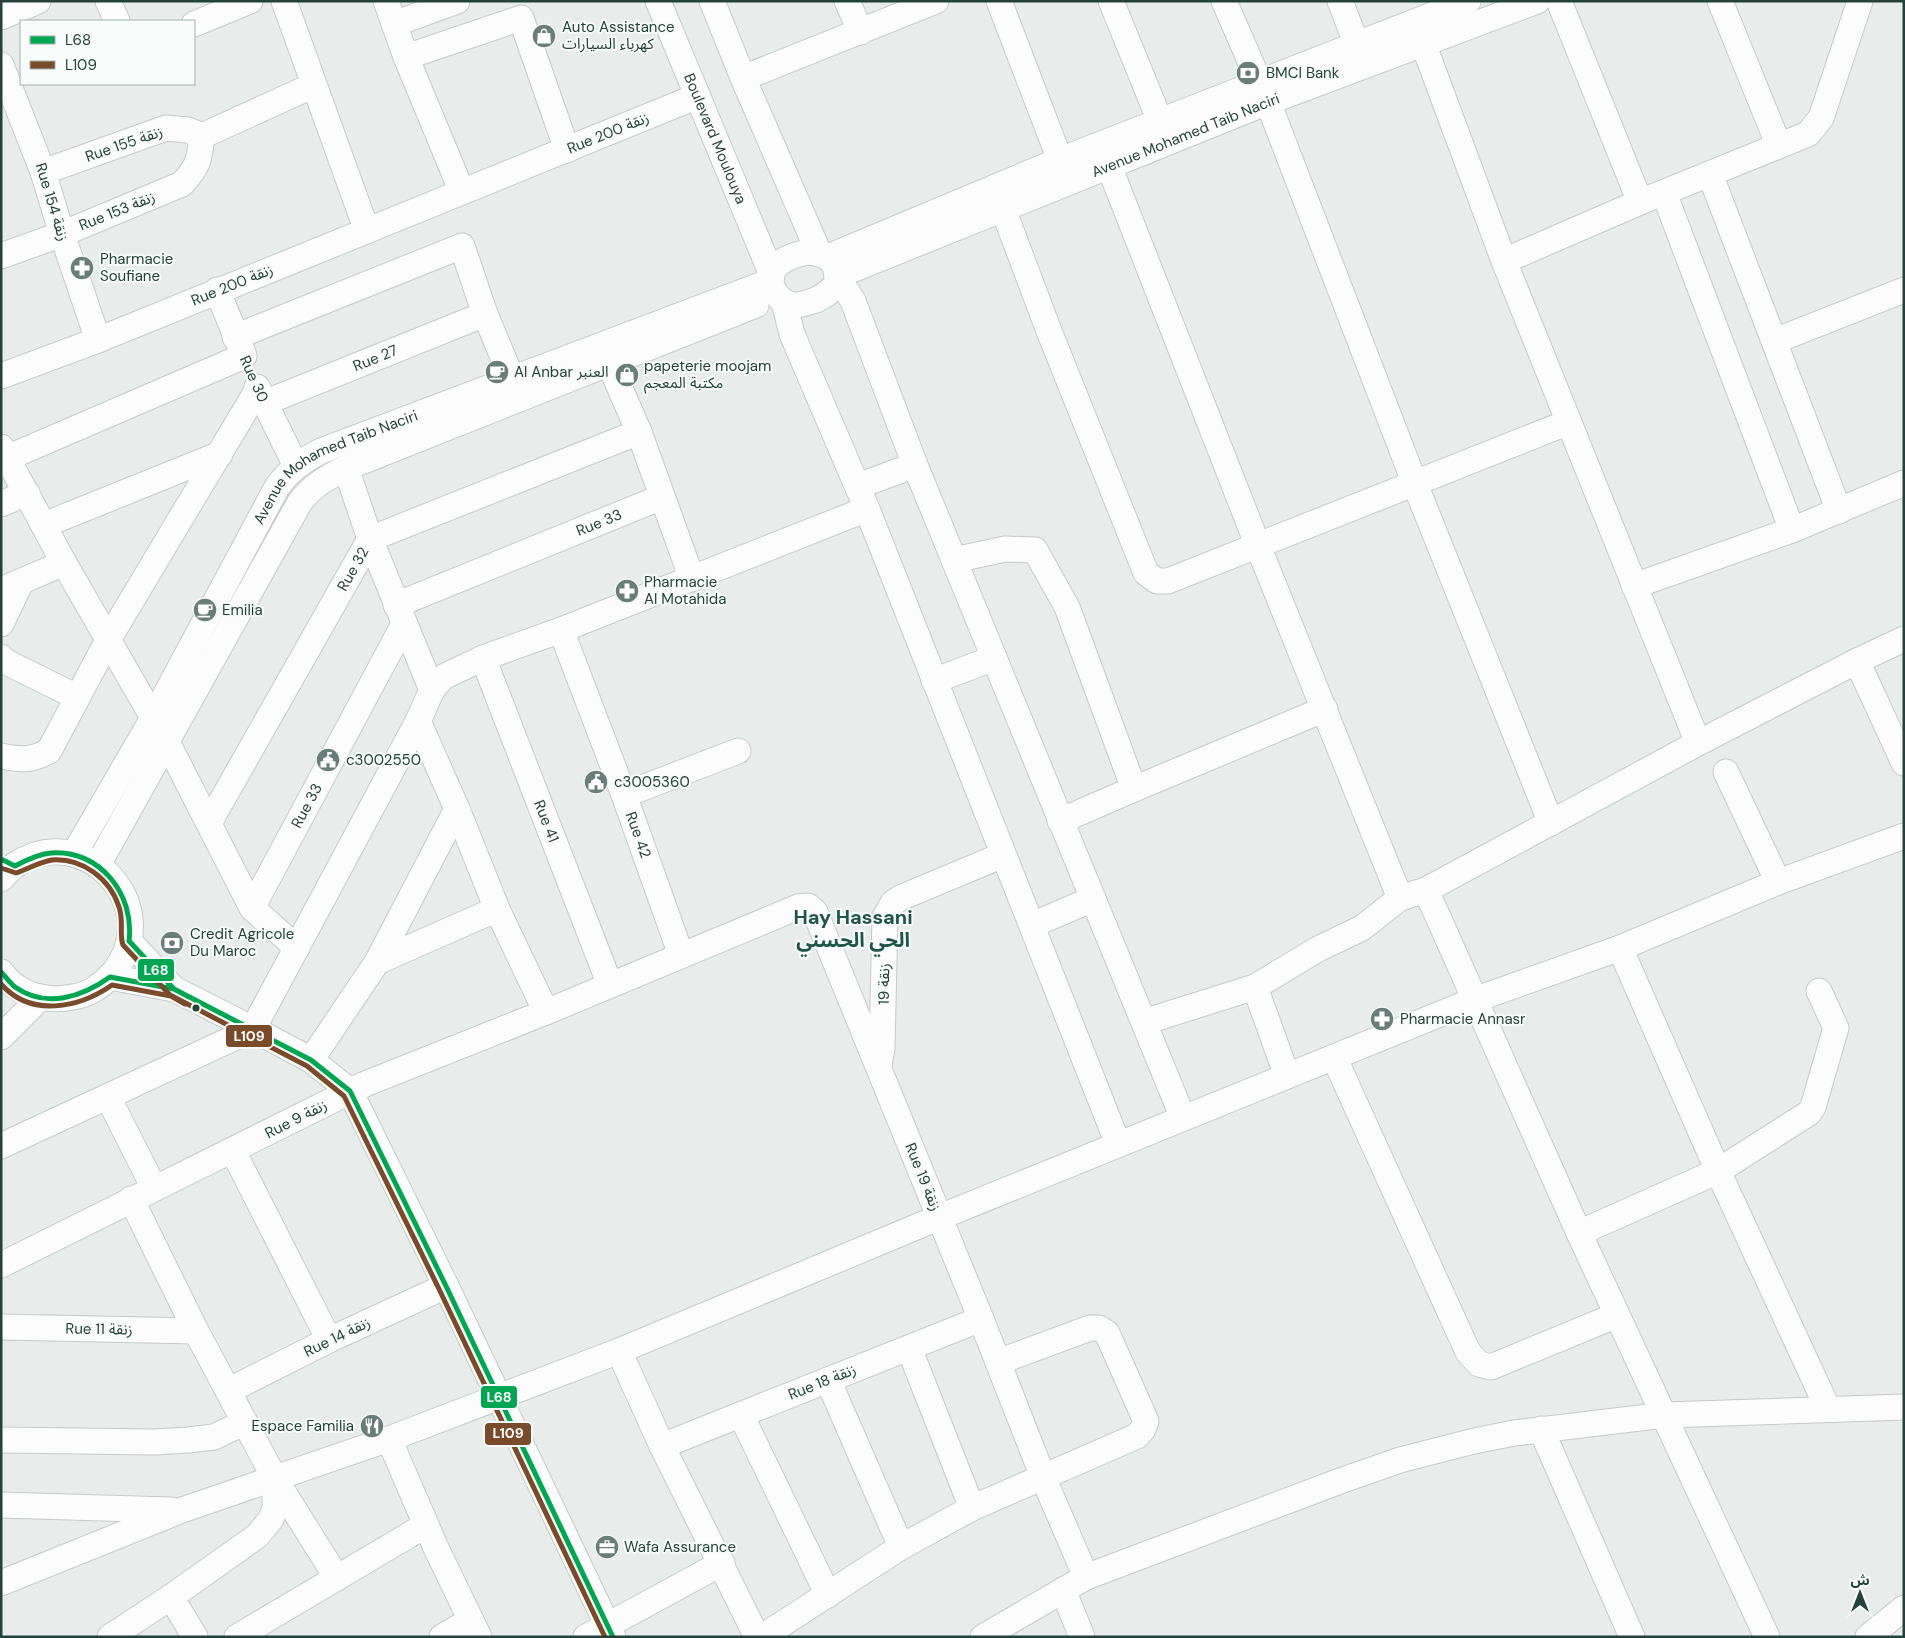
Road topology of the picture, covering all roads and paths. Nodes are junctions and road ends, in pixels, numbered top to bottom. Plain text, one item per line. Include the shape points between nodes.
1 (38, 1) edge
2 (108, 1) edge
3 (250, 1) edge
4 (284, 1) edge
5 (457, 1) edge
6 (658, 1) edge
7 (712, 1) edge
8 (848, 1) edge
9 (936, 1) edge
10 (999, 1) edge
11 (1111, 1) edge
12 (1224, 1) edge
13 (1340, 1) edge
14 (1537, 1) edge
15 (1558, 1) edge
16 (1720, 1) edge
17 (1860, 1) edge
18 (1461, 2) edge
19 (520, 10) edge
20 (6, 11) edge
21 (390, 13) edge
22 (117, 20) edge
23 (195, 24) edge
24 (861, 32) junction
25 (1422, 44) junction
26 (1361, 55) junction
27 (406, 57) junction
28 (1, 65) edge
29 (743, 78) junction
30 (314, 85) junction
31 (1264, 92) junction
32 (698, 96) junction
33 (8, 101) edge
34 (1160, 122) junction
35 (202, 136) junction
36 (1778, 146) junction
37 (567, 150) junction
38 (1060, 160) junction
39 (1109, 166) junction
40 (44, 172) junction
41 (1710, 174) junction
42 (462, 192) junction
43 (1664, 193) junction
44 (1640, 202) junction
45 (1003, 209) junction
46 (367, 231) junction
47 (62, 234) junction
48 (1, 256) edge
49 (1504, 261) junction
50 (830, 267) junction
51 (776, 288) junction
52 (217, 290) junction
53 (1904, 290) edge
54 (485, 314) junction
55 (98, 340) junction
56 (1775, 341) junction
57 (240, 347) junction
58 (605, 354) junction
59 (1, 376) edge
60 (512, 378) junction
61 (261, 396) junction
62 (1569, 422) junction
63 (639, 432) junction
64 (4, 453) edge
65 (220, 454) junction
66 (296, 466) junction
67 (915, 466) junction
68 (346, 468) junction
69 (1904, 483) edge
70 (1415, 484) junction
71 (858, 486) junction
72 (27, 493) junction
73 (662, 497) junction
74 (1, 504) edge
75 (867, 509) junction
76 (1839, 511) junction
77 (44, 525) junction
78 (1792, 530) junction
79 (370, 539) junction
80 (1258, 546) junction
81 (954, 560) junction
82 (64, 563) junction
83 (692, 579) junction
84 (11, 586) edge
85 (1634, 586) junction
86 (400, 614) junction
87 (1, 624) edge
88 (562, 630) junction
89 (1904, 639) edge
90 (108, 640) junction
91 (1, 657) edge
92 (483, 658) junction
93 (994, 658) junction
94 (1857, 661) junction
95 (934, 681) junction
96 (432, 690) junction
97 (77, 697) junction
98 (1325, 709) junction
99 (153, 718) junction
100 (418, 721) junction
101 (167, 742) junction
102 (1698, 743) junction
103 (738, 751) dead end
104 (1, 756) edge
105 (1904, 763) edge
106 (1726, 772) dead end
107 (1134, 789) junction
108 (624, 794) junction
109 (457, 809) junction
110 (1060, 821) junction
111 (209, 823) junction
112 (1551, 823) junction
113 (1904, 836) edge
114 (74, 854) junction
115 (1003, 855) junction
116 (98, 865) junction
117 (6, 868) edge
118 (1778, 882) junction
119 (1426, 890) junction
120 (1400, 898) junction
121 (1093, 899) junction
122 (252, 908) junction
123 (497, 909) junction
124 (1032, 925) junction
125 (129, 941) junction
126 (297, 948) junction
127 (1620, 948) junction
128 (681, 956) junction
129 (377, 962) junction
130 (1, 972) edge
131 (110, 977) junction
132 (610, 985) junction
133 (1256, 987) junction
134 (174, 989) junction
135 (1819, 991) dead end
136 (40, 998) junction
137 (1476, 999) junction
138 (546, 1012) junction
139 (1144, 1022) junction
140 (253, 1029) junction
141 (1, 1037) edge
142 (1334, 1057) junction
143 (311, 1060) junction
144 (878, 1067) junction
145 (1287, 1076) junction
146 (350, 1091) junction
147 (108, 1096) junction
148 (1183, 1118) junction
149 (1118, 1144) junction
150 (1, 1146) edge
151 (233, 1151) junction
152 (1718, 1170) junction
153 (154, 1188) junction
154 (131, 1199) junction
155 (940, 1217) junction
156 (1579, 1233) junction
157 (1, 1265) edge
158 (446, 1286) junction
159 (1617, 1315) junction
160 (981, 1319) junction
161 (1, 1326) edge
162 (196, 1331) junction
163 (329, 1340) junction
164 (909, 1348) junction
165 (619, 1351) junction
166 (998, 1362) junction
167 (828, 1380) junction
168 (228, 1391) junction
169 (500, 1397) junction
170 (1904, 1407) edge
171 (1828, 1409) junction
172 (741, 1415) junction
173 (1665, 1416) junction
174 (245, 1422) junction
175 (1541, 1429) junction
176 (389, 1439) junction
177 (1, 1440) edge
178 (662, 1446) junction
179 (1043, 1477) junction
180 (275, 1479) junction
181 (1, 1505) edge
182 (972, 1508) junction
183 (182, 1510) junction
184 (426, 1525) junction
185 (901, 1547) junction
186 (722, 1564) junction
187 (1086, 1577) junction
188 (337, 1578) junction
189 (1, 1583) edge
190 (1063, 1590) junction
191 (828, 1594) junction
192 (171, 1597) junction
193 (1904, 1608) edge
194 (475, 1628) edge
195 (610, 1631) edge
196 (110, 1637) edge
197 (195, 1637) edge
198 (237, 1637) edge
199 (442, 1637) edge
200 (586, 1637) edge
201 (757, 1637) edge
202 (762, 1637) edge
203 (983, 1637) edge
204 (1082, 1637) edge
205 (1632, 1637) edge
206 (1767, 1637) edge
207 (1868, 1637) edge

1 - 20 street
2 - 22 street
3 - 23 street
4 - 30 street
5 - 21 street
6 - 32 street, Boulevard Moulouya
7 - 29 street
8 - 24 street
9 - 24 street
10 - 38 street
11 - 34 street
12 - 31 street
13 - 26 street
14 - 25 street, Avenue Mohamed Taib Naciri
15 - 44 street
16 - 36 street
17 - 36 street via 1821,118 1808,134
18 - 26 street, Avenue Mohamed Taib Naciri
19 - 27 street
19 - 37 street
21 - 27 street
24 - 29 street
25 - 26 street, Avenue Mohamed Taib Naciri
25 - 49 street
26 - 31 street, Avenue Mohamed Taib Naciri
27 - 42 street
28 - 33 street, Rue 154 زنقة
29 - 50 street
30 - 35 street
30 - 46 street
31 - 34 street, Avenue Mohamed Taib Naciri
31 - 39 street, Avenue Mohamed Taib Naciri
31 - 70 street
32 - 37 street, Rue 200 زنقة
32 - 51 street, Boulevard Moulouya
33 - 40 street, Rue 154 زنقة
34 - 38 street, Avenue Mohamed Taib Naciri
35 - 40 street, Rue 155 زنقة via 188,130 166,128
35 - 47 street, Rue 153 زنقة via 196,169 182,184
36 - 41 street
37 - 42 street, Rue 200 زنقة
38 - 50 street, Avenue Mohamed Taib Naciri
39 - 45 street, Avenue Mohamed Taib Naciri
39 - 80 street
40 - 47 street, Rue 154 زنقة
41 - 43 street
41 - 56 street
42 - 46 street, Rue 200 زنقة
43 - 44 street
43 - 78 street
44 - 49 street
45 - 50 street, Avenue Mohamed Taib Naciri
45 - 80 street via 1146,573 1157,581 1168,581
46 - 52 street, Rue 200 زنقة
47 - 48 street, Rue 153 زنقة
47 - 55 street, Rue 154 زنقة
49 - 62 street
50 - 51 street via 809,252 795,255 773,270
50 - 51 street via 833,289 811,302 796,305
50 - 67 street via 853,301
51 - 58 street, Avenue Mohamed Taib Naciri
51 - 71 street, Boulevard Moulouya via 792,334
52 - 55 street, Rue 200 زنقة
52 - 57 street, Rue 30
53 - 56 street
54 - 57 street via 462,246
54 - 60 street
54 - 61 street, Rue 27
55 - 59 street, Rue 200 زنقة
56 - 76 street
57 - 61 street, Rue 30
57 - 64 street
58 - 60 street, Avenue Mohamed Taib Naciri
58 - 63 street
58 - 68 street, Avenue Mohamed Taib Naciri
60 - 66 street, Avenue Mohamed Taib Naciri via 321,450
61 - 65 street
61 - 66 street, Rue 30
62 - 70 street
62 - 85 street
63 - 73 street
63 - 79 street, Rue 32
64 - 72 street
65 - 77 street
65 - 90 street
66 - 99 street, Avenue Mohamed Taib Naciri via 277,487
67 - 71 street
67 - 81 street
68 - 79 street
68 - 101 street, Avenue Mohamed Taib Naciri via 323,479 300,502
69 - 76 street
70 - 80 street
70 - 112 street
71 - 75 street, Boulevard Moulouya
72 - 74 street
72 - 77 street
73 - 83 street
73 - 86 street, Rue 33
75 - 83 street
75 - 95 street, Boulevard Moulouya
76 - 78 street
77 - 82 street
78 - 85 street
79 - 86 street
79 - 111 street, Rue 32
80 - 98 street
81 - 93 street
81 - 107 street via 1006,549 1035,550 1067,607
82 - 84 street
82 - 90 street
83 - 88 street
84 - 87 street
85 - 102 street
86 - 96 street
86 - 122 street, Rue 33
88 - 92 street
88 - 108 street, Rue 42
89 - 94 street
90 - 97 street
90 - 99 street
91 - 97 street
92 - 96 street via 443,677
92 - 132 street, Rue 41
93 - 95 street
93 - 110 street
94 - 102 street
94 - 105 street
95 - 115 street, Boulevard Moulouya
96 - 100 street
97 - 104 street via 48,751 36,758
98 - 107 street
98 - 120 street
99 - 101 street
99 - 114 street, Avenue Mohamed Taib Naciri
100 - 109 street
100 - 126 street
101 - 111 street
101 - 116 street, Avenue Mohamed Taib Naciri
102 - 112 street
103 - 108 street
106 - 118 street
107 - 110 street
108 - 128 street, Rue 42
109 - 123 street
109 - 129 street
110 - 121 street
111 - 122 street
112 - 119 street
113 - 118 street
114 - 116 street
114 - 117 street via 53,852 33,856
115 - 124 street, Boulevard Moulouya
115 - 144 street, 19 زنقة via 900,898 888,909 882,1048
116 - 125 street via 114,880 125,898 130,920
118 - 127 street
119 - 120 street
119 - 137 street
120 - 133 street via 1362,928 1318,949
121 - 124 street
121 - 139 street
122 - 126 street
123 - 129 street
123 - 138 street
124 - 149 street, Boulevard Moulouya
125 - 131 street via 122,960
125 - 134 street
126 - 140 street
127 - 137 street
127 - 152 street
128 - 132 street, Rue 9 زنقة
128 - 144 street, Rue 19 زنقة via 798,907 808,906 815,912
129 - 143 street
130 - 136 street via 15,986
131 - 134 street
131 - 136 street via 96,989 78,996 59,1000
132 - 138 street, Rue 9 زنقة
133 - 139 street
133 - 145 street
134 - 140 street
135 - 152 street via 1836,1028 1813,1108 1805,1117
136 - 141 street
137 - 142 street
137 - 156 street
138 - 146 street, Rue 9 زنقة
139 - 148 street
140 - 143 street
140 - 147 street
142 - 145 street
142 - 159 street via 1468,1352 1479,1364 1491,1367
143 - 146 street
144 - 155 street, Rue 19 زنقة
145 - 148 street
146 - 151 street, Rue 9 زنقة
146 - 158 street
147 - 150 street
147 - 153 street
148 - 149 street
149 - 155 street
151 - 153 street, Rue 9 زنقة
151 - 163 street
152 - 156 street
152 - 171 street
153 - 154 street, Rue 9 زنقة
154 - 157 street, Rue 9 زنقة
154 - 162 street
155 - 160 street, Rue 19 زنقة
155 - 165 street
156 - 159 street
158 - 163 street, Rue 14 زنقة
158 - 169 street
159 - 173 street
160 - 164 street, Rue 18 زنقة
160 - 166 street, Rue 19 زنقة
161 - 162 street, Rue 11 زنقة
162 - 168 street
163 - 168 street, Rue 14 زنقة
164 - 167 street, Rue 18 زنقة
164 - 182 street
165 - 169 street
165 - 178 street
166 - 179 street, Rue 19 زنقة
166 - 179 street via 1090,1328 1099,1328 1108,1333 1146,1421 1137,1436
167 - 172 street, Rue 18 زنقة
167 - 185 street
168 - 174 street
169 - 176 street
169 - 195 street
170 - 171 street
171 - 173 street
172 - 178 street, Rue 18 زنقة
172 - 191 street
173 - 175 street
173 - 206 street
174 - 177 street via 214,1437 188,1440
174 - 180 street
175 - 187 street via 1474,1441 1400,1460
175 - 205 street
176 - 180 street
176 - 184 street
178 - 186 street
179 - 182 street
179 - 187 street, Rue 19 زنقة
180 - 183 street
180 - 188 street
180 - 192 street via 275,1508 258,1536
181 - 183 street
182 - 185 street
183 - 189 street
184 - 188 street
184 - 194 street
185 - 191 street
186 - 195 street
186 - 201 street
187 - 190 street
188 - 198 street
190 - 203 street
190 - 204 street
191 - 202 street
192 - 196 street
192 - 197 street
193 - 207 street
194 - 199 street
195 - 200 street

